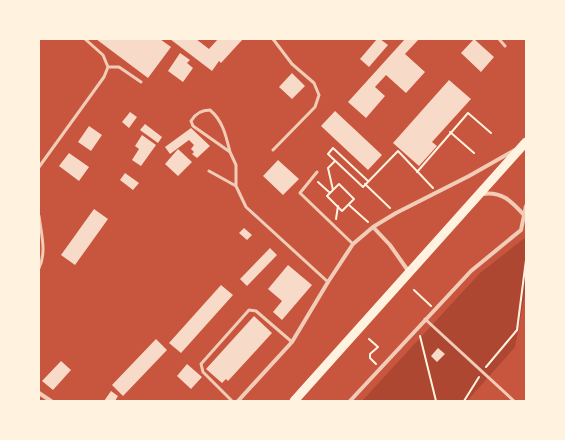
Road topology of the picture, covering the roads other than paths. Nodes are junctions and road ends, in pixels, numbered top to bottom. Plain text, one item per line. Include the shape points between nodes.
1 (85, 39) edge
2 (273, 39) edge
3 (499, 39) edge
4 (506, 46) dead end
5 (108, 67) junction
6 (142, 82) dead end
7 (525, 146) edge
8 (274, 150) dead end
9 (230, 152) junction
10 (39, 167) edge
11 (209, 171) dead end
12 (317, 172) dead end
13 (236, 186) junction
14 (479, 194) junction
15 (526, 206) edge
16 (39, 216) edge
17 (524, 216) junction
18 (373, 227) junction
19 (353, 244) junction
20 (39, 268) edge
21 (408, 272) junction
22 (328, 282) junction
23 (425, 319) junction
24 (292, 342) junction
25 (39, 393) edge
26 (51, 401) edge
27 (232, 401) edge
28 (238, 401) edge
29 (294, 401) edge
30 (350, 401) edge
31 (514, 401) edge

1 - 5 lane via 103,55
2 - 8 lane via 292,64 314,82 319,96 315,107
3 - 4 lane
5 - 6 lane via 119,67
5 - 10 lane via 104,78
7 - 14 main road
7 - 18 street
9 - 9 lane via 193,126 191,121 194,117 203,110 210,110 216,114
9 - 13 lane via 236,165
11 - 13 lane
12 - 19 lane via 300,193
13 - 22 lane via 246,207
14 - 17 street via 502,195
14 - 21 main road
15 - 17 street
16 - 20 lane via 43,246
17 - 23 street via 521,230 471,271
18 - 19 street
18 - 21 street via 390,245
19 - 22 street
21 - 29 main road
22 - 24 street
23 - 30 street
23 - 31 lane
24 - 27 lane via 256,311 249,310 201,364 203,372
24 - 28 street
25 - 26 street

